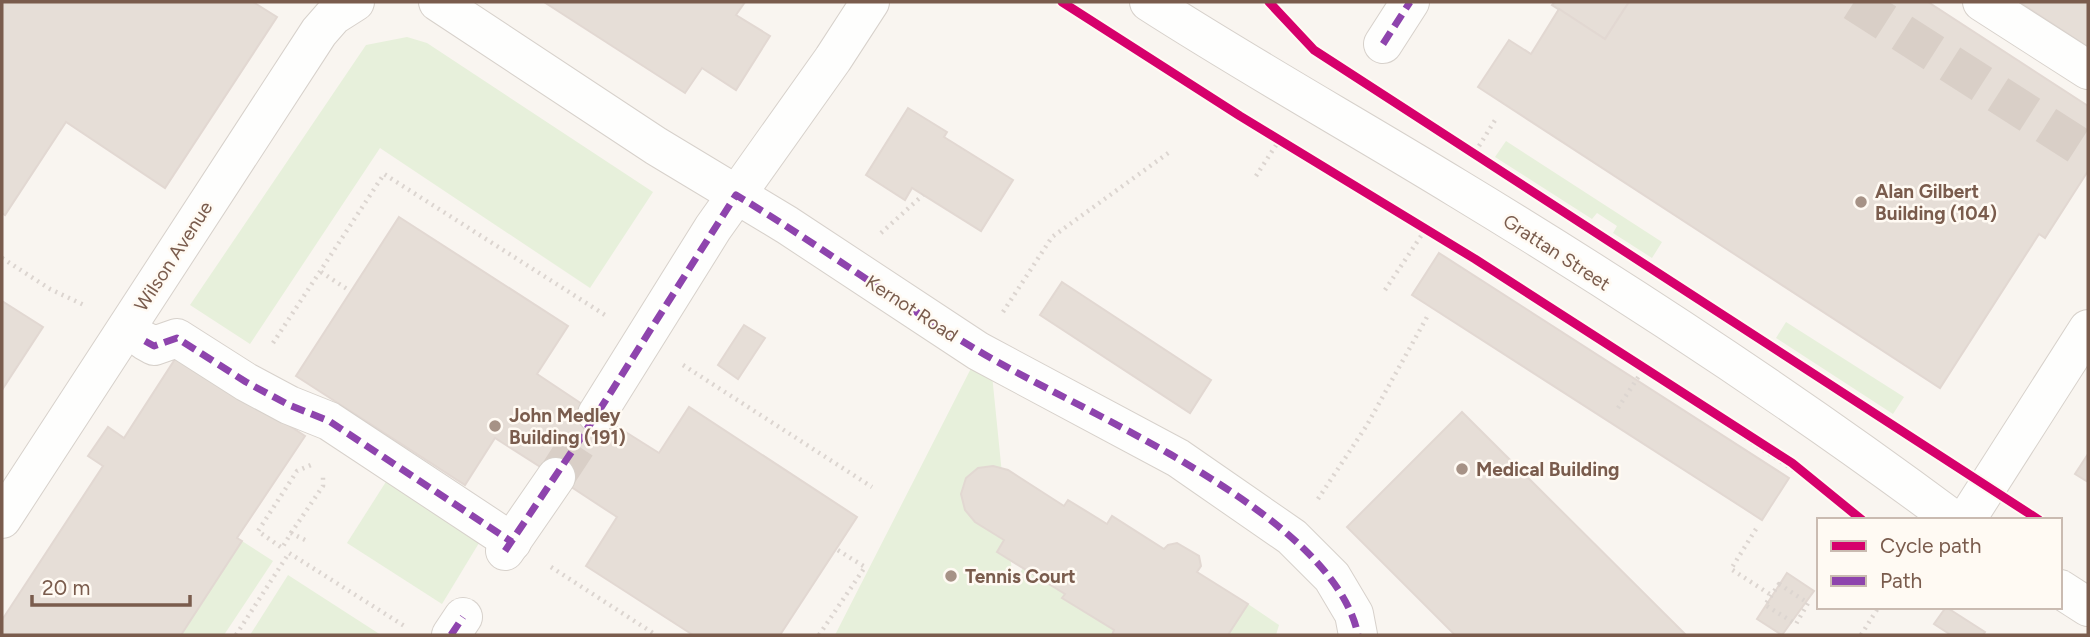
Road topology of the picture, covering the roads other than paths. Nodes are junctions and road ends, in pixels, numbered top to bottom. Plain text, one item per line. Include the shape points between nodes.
1 (355, 2) edge
2 (438, 2) edge
3 (870, 2) edge
4 (1149, 2) edge
5 (1410, 2) edge
6 (1982, 2) edge
7 (1383, 44) dead end
8 (2088, 70) edge
9 (736, 195) junction
10 (2088, 329) edge
11 (145, 341) dead end
12 (597, 414) tunnel mouth
13 (556, 477) tunnel mouth
14 (1951, 518) edge
15 (1967, 518) edge
16 (2, 519) edge
17 (2062, 590) edge
18 (2088, 607) edge
19 (1358, 635) edge

1 - 16 street, Wilson Avenue via 319,32
2 - 9 street, Kernot Road
3 - 9 street
4 - 14 street, Grattan Street via 1460,190 1743,371
5 - 7 street
6 - 8 street
9 - 12 street
9 - 19 street, Kernot Road via 978,351 1178,458 1292,537 1332,577 1353,614
10 - 15 street
11 - 13 street via 154,346 177,338 334,445 509,546
17 - 18 street

